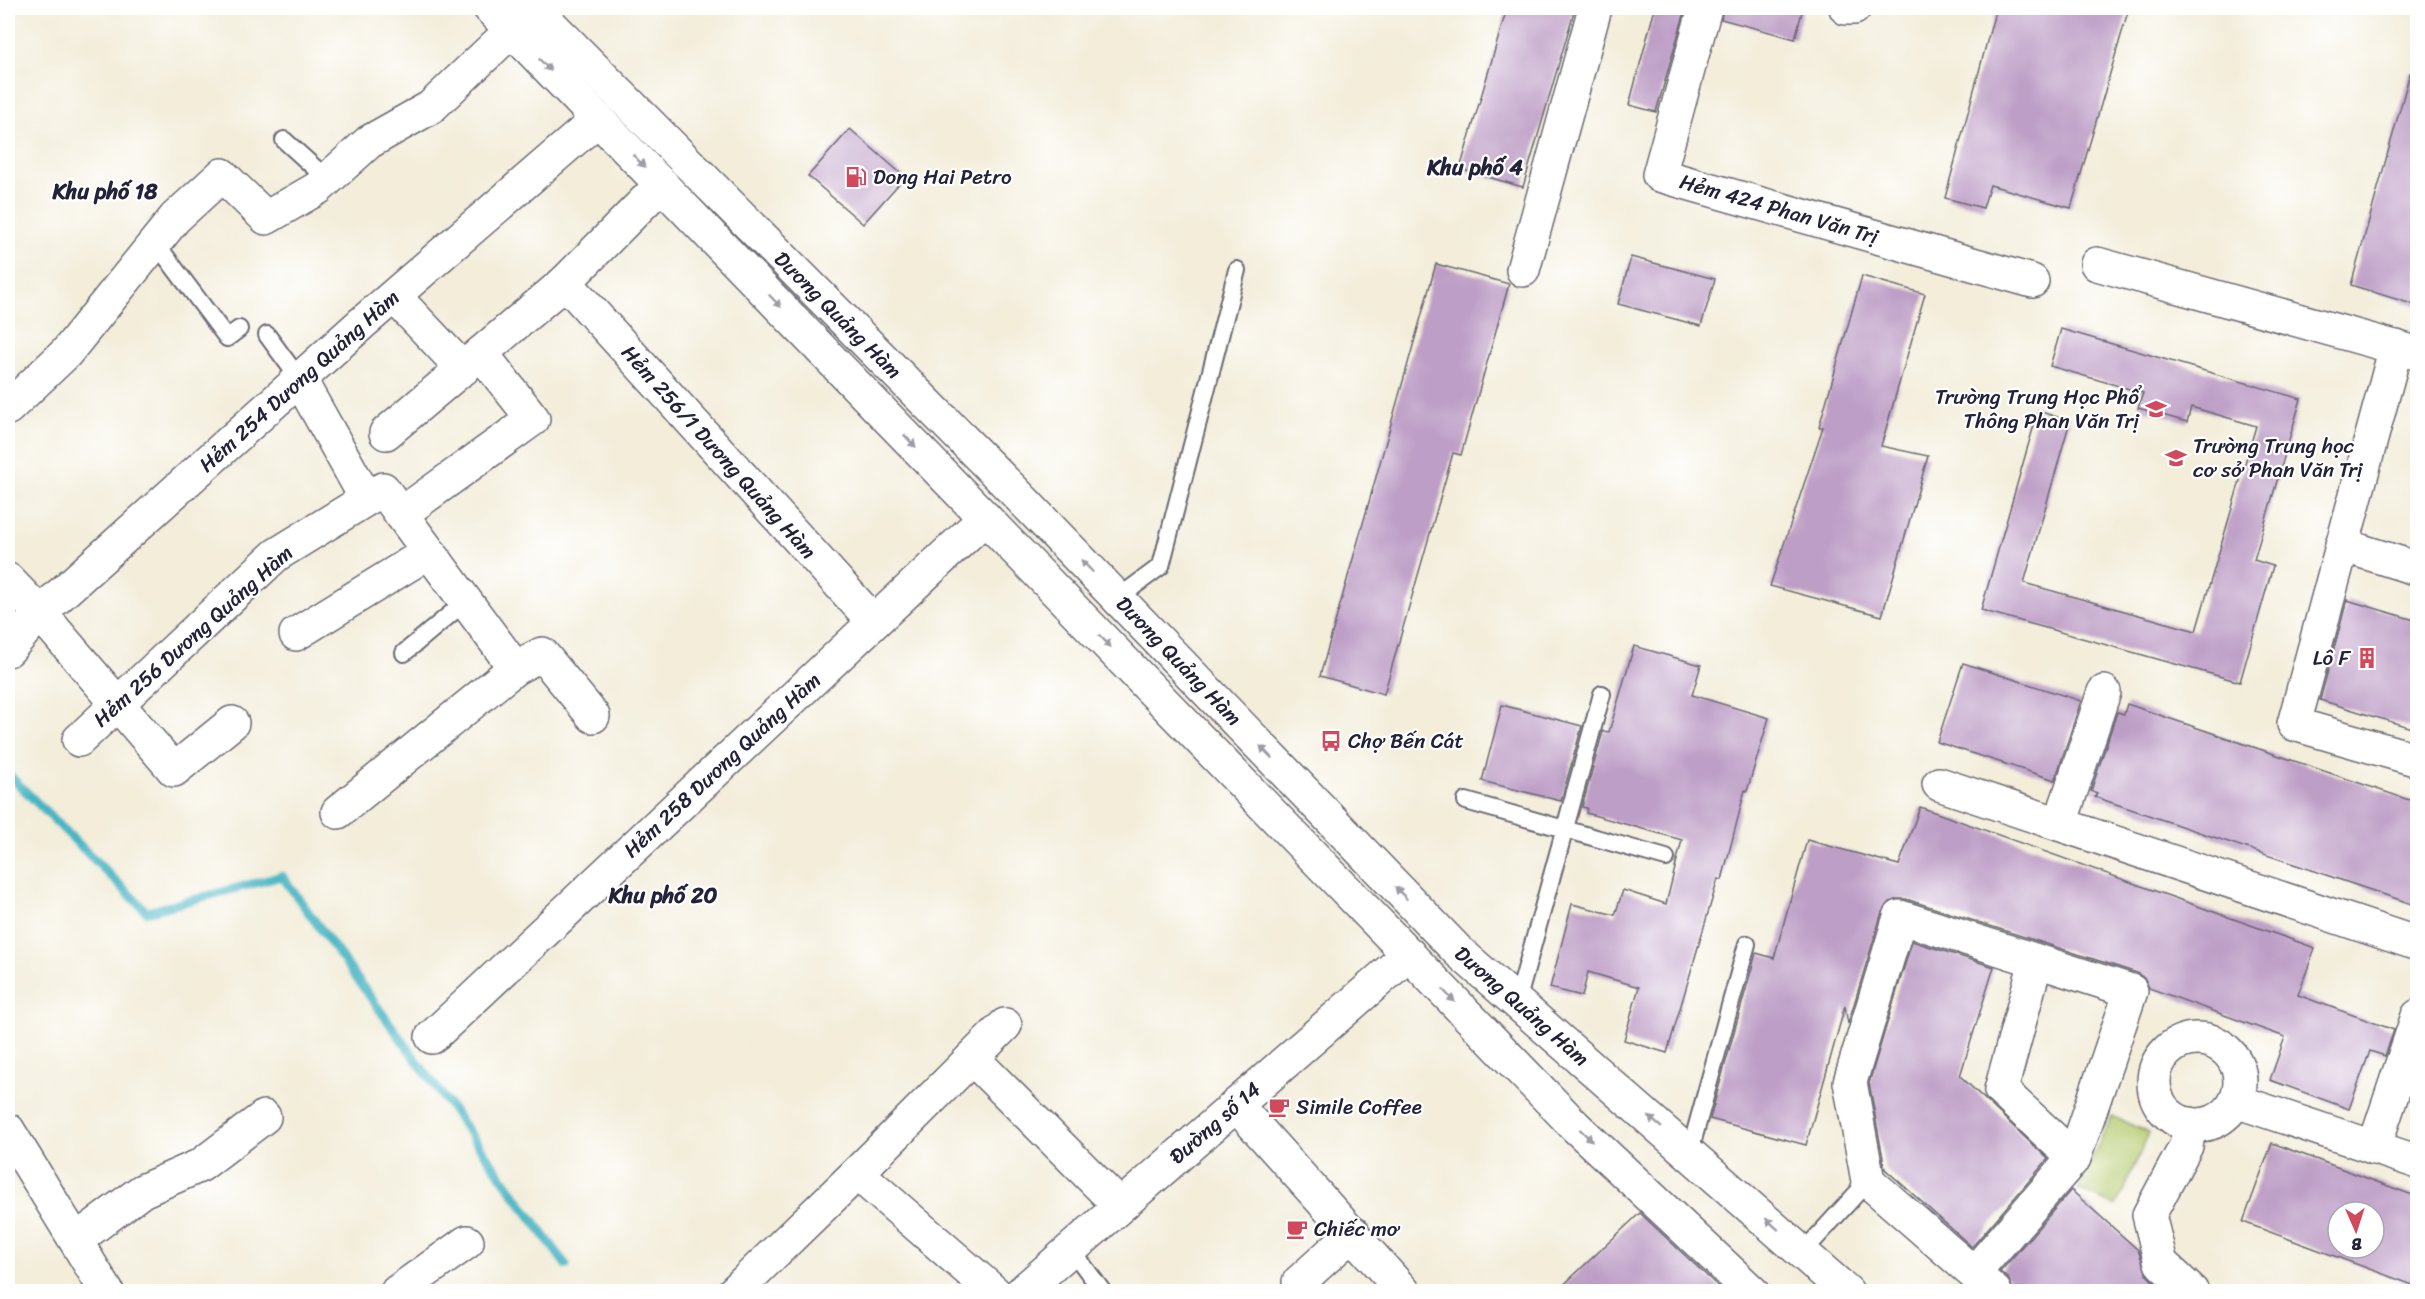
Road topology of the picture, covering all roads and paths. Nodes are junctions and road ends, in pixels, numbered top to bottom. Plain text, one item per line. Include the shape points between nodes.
1 (1595, 8) edge
2 (1705, 8) edge
3 (1846, 8) edge
4 (1854, 8) edge
5 (512, 15) edge
6 (598, 119) junction
7 (284, 140) dead end
8 (327, 179) junction
9 (662, 184) junction
10 (155, 242) junction
11 (2097, 264) dead end
12 (1237, 270) dead end
13 (1523, 270) dead end
14 (2032, 280) dead end
15 (565, 282) junction
16 (394, 296) junction
17 (239, 330) dead end
18 (267, 335) dead end
19 (2407, 350) edge
20 (472, 361) junction
21 (300, 380) junction
22 (8, 408) edge
23 (386, 433) dead end
24 (366, 498) junction
25 (401, 514) junction
26 (985, 518) junction
27 (2342, 545) junction
28 (429, 552) junction
29 (2418, 569) edge
30 (8, 580) edge
31 (1118, 598) junction
32 (466, 602) junction
33 (40, 613) junction
34 (874, 622) junction
35 (296, 634) dead end
36 (8, 650) edge
37 (404, 653) dead end
38 (516, 669) junction
39 (2104, 692) dead end
40 (1602, 694) dead end
41 (118, 703) junction
42 (593, 716) dead end
43 (231, 723) dead end
44 (79, 740) dead end
45 (2418, 760) edge
46 (1939, 784) dead end
47 (1466, 801) dead end
48 (338, 812) dead end
49 (2060, 825) junction
50 (1567, 830) junction
51 (1666, 858) dead end
52 (1437, 929) junction
53 (1747, 944) dead end
54 (2418, 944) edge
55 (1409, 954) junction
56 (2036, 961) junction
57 (1517, 1002) junction
58 (2418, 1016) edge
59 (1005, 1025) dead end
60 (432, 1036) dead end
61 (2111, 1052) junction
62 (972, 1058) junction
63 (2156, 1068) junction
64 (2236, 1101) junction
65 (1236, 1105) junction
66 (264, 1117) dead end
67 (2190, 1124) junction
68 (8, 1130) edge
69 (2374, 1148) junction
70 (1690, 1152) junction
71 (2074, 1158) junction
72 (2418, 1162) edge
73 (857, 1173) junction
74 (1868, 1181) junction
75 (1120, 1206) junction
76 (1353, 1233) junction
77 (76, 1240) junction
78 (467, 1242) dead end
79 (1071, 1249) junction
80 (1803, 1252) junction
81 (1985, 1285) edge
82 (107, 1292) edge
83 (397, 1292) edge
84 (734, 1292) edge
85 (994, 1292) edge
86 (1022, 1292) edge
87 (1103, 1292) edge
88 (1307, 1292) edge
89 (1404, 1292) edge
90 (1752, 1292) edge
91 (1847, 1292) edge
92 (2192, 1292) edge

1 - 13 street
2 - 14 street, Hẻm 424 Phan Văn Trị via 1659,175
3 - 4 street
5 -> 6 street, Dương Quảng Hàm
5 - 8 street via 431,107 369,142
31 -> 5 street, Dương Quảng Hàm
6 -> 9 street, Dương Quảng Hàm
6 - 16 street, Hẻm 254 Dương Quảng Hàm
7 - 8 lane
8 - 10 street via 266,218 222,175
9 - 15 street
9 -> 26 street, Dương Quảng Hàm
10 - 17 lane via 227,338
10 - 22 street via 66,353
11 - 19 street
12 - 31 lane via 1161,566
15 - 20 street
15 - 34 street, Hẻm 256/1 Dương Quảng Hàm
16 - 20 street
16 - 21 street, Hẻm 254 Dương Quảng Hàm
18 - 21 lane
19 - 27 street
20 - 23 street
20 - 25 street via 532,418
21 - 24 street
21 - 33 street, Hẻm 254 Dương Quảng Hàm
24 - 25 street via 383,489
24 - 41 street, Hẻm 256 Dương Quảng Hàm via 276,555
25 - 28 street
26 - 34 street, Hẻm 258 Dương Quảng Hàm
26 -> 55 street, Dương Quảng Hàm
27 - 29 street
27 - 45 street via 2294,724
28 - 32 street
28 - 35 street
30 - 33 street
52 -> 31 street, Dương Quảng Hàm
32 - 37 lane
32 - 38 street
33 - 36 street, Hẻm 254 Dương Quảng Hàm
33 - 41 street
34 - 60 street, Hẻm 258 Dương Quảng Hàm
38 - 42 street via 542,654
38 - 48 street
39 - 49 street
40 - 50 lane
41 - 43 street via 174,770
41 - 44 street, Hẻm 256 Dương Quảng Hàm
46 - 49 street
47 - 50 lane
49 - 54 street
50 - 51 lane
50 - 57 lane
52 - 55 street, Đường số 14
52 - 57 street, Dương Quảng Hàm
53 - 70 lane
55 - 65 street, Đường số 14
55 -> 90 street, Dương Quảng Hàm via 1576,1127
56 - 61 street via 2131,992
56 - 71 street via 2001,1090
56 - 74 street via 1900,916 1850,1082
70 -> 57 street, Dương Quảng Hàm
58 - 69 street
59 - 62 street
61 - 63 street
61 - 71 street
62 - 73 street
62 - 75 street
63 - 64 street via 2174,1045 2187,1040 2216,1042 2236,1060 2241,1087
63 - 67 street via 2154,1083 2164,1110
64 - 67 street via 2217,1120 2204,1125
64 - 69 street
65 - 75 street, Đường số 14
65 - 76 street
66 - 77 street via 201,1165 142,1191
67 - 92 street via 2187,1146 2148,1215 2161,1263
68 - 77 street
69 - 72 street
80 -> 70 street, Dương Quảng Hàm
71 - 81 street
73 - 84 street
73 - 85 street
74 - 80 lane
74 - 81 street
75 - 79 street, Đường số 14
76 - 88 street via 1299,1282
76 - 89 street
77 - 82 street
78 - 83 street
79 - 86 street, Đường số 14
79 - 87 lane
80 - 91 street, Dương Quảng Hàm

